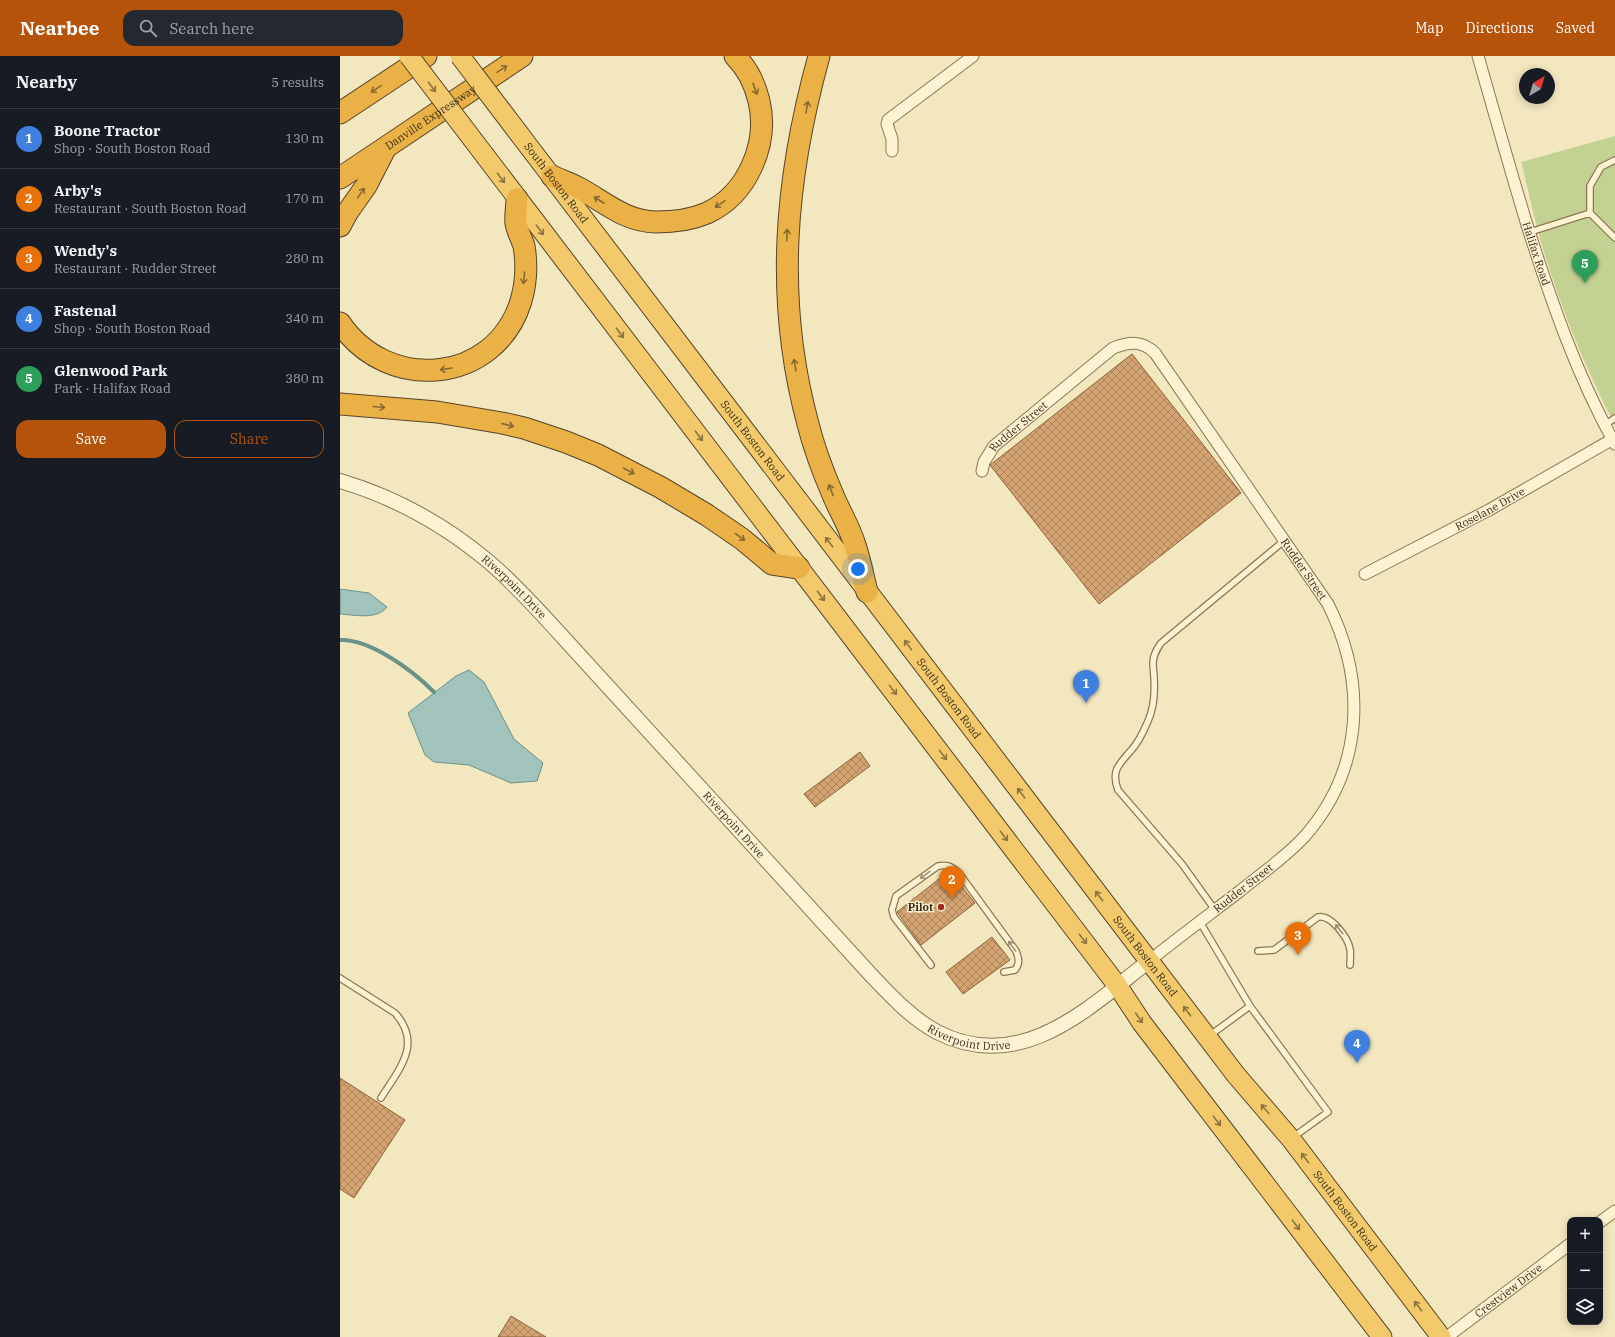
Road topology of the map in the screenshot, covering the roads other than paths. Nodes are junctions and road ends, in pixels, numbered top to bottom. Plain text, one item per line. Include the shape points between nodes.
1 (409, 56) edge
2 (426, 56) edge
3 (460, 56) edge
4 (522, 56) edge
5 (735, 56) edge
6 (819, 56) edge
7 (973, 56) edge
8 (1478, 56) edge
9 (340, 113) edge
10 (386, 146) junction
11 (892, 151) dead end
12 (1615, 160) edge
13 (552, 176) junction
14 (340, 178) edge
15 (517, 199) junction
16 (1590, 213) junction
17 (340, 226) edge
18 (1530, 232) junction
19 (1615, 238) edge
20 (340, 324) edge
21 (340, 404) edge
22 (1615, 418) edge
23 (1605, 425) junction
24 (1614, 442) edge
25 (982, 471) dead end
26 (340, 480) edge
27 (1285, 540) junction
28 (799, 568) junction
29 (1365, 574) dead end
30 (867, 592) junction
31 (1215, 910) junction
32 (1200, 922) junction
33 (1258, 951) dead end
34 (1149, 961) junction
35 (931, 965) dead end
36 (1350, 965) dead end
37 (1004, 972) dead end
38 (340, 978) edge
39 (1117, 985) junction
40 (1250, 1006) junction
41 (1207, 1037) junction
42 (381, 1098) dead end
43 (1290, 1139) junction
44 (1615, 1211) edge
45 (1603, 1220) edge
46 (1567, 1246) edge
47 (1382, 1337) edge
48 (1442, 1337) edge
49 (1447, 1337) edge

1 -> 15 highway, bridge
2 -> 9 highway
3 - 13 highway, South Boston Road, bridge
10 -> 4 highway, Danville Expressway
5 -> 13 highway via 750,75 756,89 761,108 762,128 760,143 748,174 736,191 722,203 690,219 655,222 640,220 607,206 577,187
30 -> 6 highway via 855,544 833,495 808,423 790,330 786,252 789,212 796,158
7 - 11 street via 888,120
8 - 18 street, Halifax Road
10 - 14 highway, Danville Expressway
17 -> 10 highway via 366,186
12 - 16 lane via 1601,167 1590,186
30 -> 13 highway, South Boston Road
15 -> 20 highway via 516,223 526,262 521,300 506,332 496,344 481,355 465,364 432,371 395,366 362,347
15 -> 28 highway
16 - 18 lane
16 - 19 lane
18 - 23 street, Halifax Road via 1566,340
21 -> 28 highway via 437,412 524,428 566,442 654,483 707,514 772,564
22 - 23 lane
23 - 24 street, Halifax Road
24 - 29 street, Roselane Drive
25 - 27 street, Rudder Street via 984,462 994,446 1113,348 1134,342 1150,348 1155,353
26 - 39 street, Riverpoint Drive via 398,503 430,520 489,562 561,635 891,996 936,1031 956,1040 974,1044 1009,1045 1031,1040 1055,1030 1076,1017
27 - 31 street, Rudder Street via 1328,604 1346,644 1354,690 1351,742 1332,796 1319,818 1277,862
27 - 31 lane via 1161,643 1153,663 1154,698 1150,715 1144,732 1116,771 1115,782 1118,790 1182,864
28 -> 39 highway
34 -> 30 highway, South Boston Road
31 - 32 street, Rudder Street
32 - 34 street, Rudder Street
32 - 40 lane
36 -> 33 lane via 1347,940 1331,920 1322,916 1274,950
34 - 39 street, Riverpoint Drive
41 -> 34 highway, South Boston Road
37 -> 35 lane via 1015,970 1019,965 1016,951 959,873 946,864 938,866 896,896 892,910 894,917
38 - 42 lane via 395,1013 406,1030 406,1058
39 -> 47 highway via 1142,1023
40 - 41 lane
40 - 43 lane via 1328,1112
43 -> 41 highway, South Boston Road
48 -> 43 highway, South Boston Road
44 - 45 street
46 - 49 street, Crestview Drive

